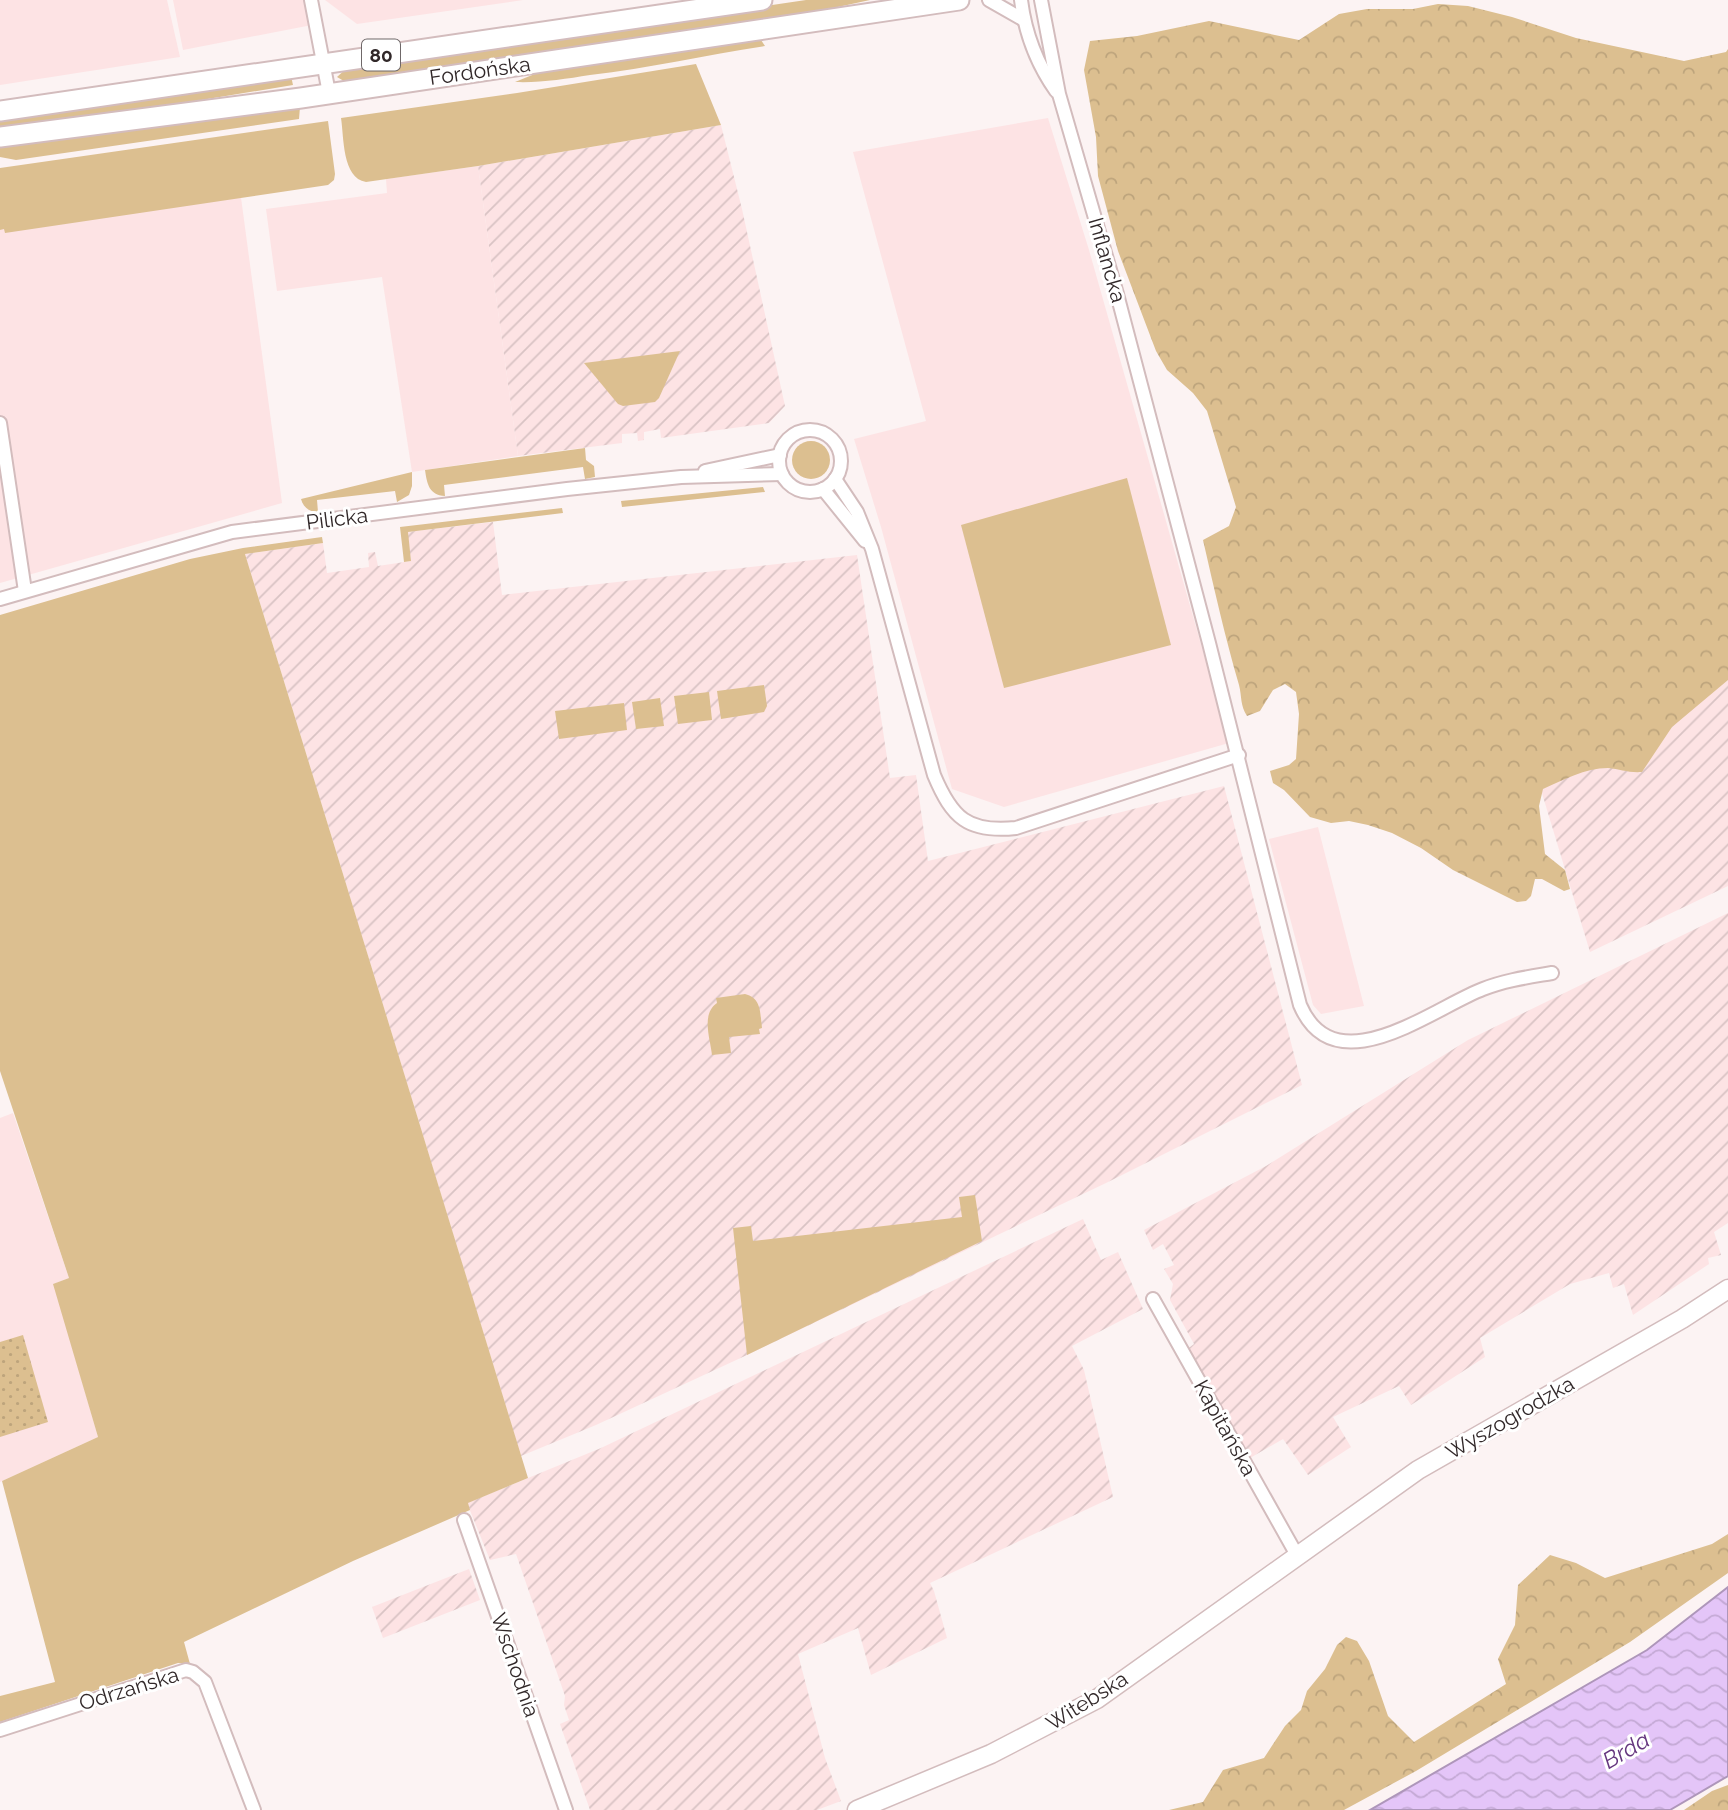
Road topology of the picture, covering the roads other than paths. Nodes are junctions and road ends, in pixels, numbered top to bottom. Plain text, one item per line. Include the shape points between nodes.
1 (312, 0) edge
2 (762, 0) edge
3 (959, 0) edge
4 (989, 0) edge
5 (1021, 0) edge
6 (1041, 0) edge
7 (1024, 20) junction
8 (325, 63) junction
9 (329, 93) junction
10 (1059, 94) junction
11 (0, 111) edge
12 (0, 137) edge
13 (0, 423) edge
14 (780, 455) junction
15 (782, 474) junction
16 (681, 477) junction
17 (835, 480) junction
18 (823, 489) junction
19 (872, 550) junction
20 (25, 592) junction
21 (0, 599) edge
22 (1239, 755) junction
23 (1552, 973) dead end
24 (1728, 1289) edge
25 (1153, 1299) dead end
26 (464, 1520) dead end
27 (1298, 1557) junction
28 (0, 1730) edge
29 (254, 1810) edge
30 (566, 1810) edge
31 (857, 1810) edge

1 - 8 street
2 - 8 main road, Fordońska / 80
3 - 9 main road, Fordońska / 80
4 - 7 street
5 - 7 street, Inflancka
6 - 10 street, Inflancka
7 - 10 street, Inflancka via 1046,77
8 - 9 street
8 - 11 main road, Fordońska / 80
9 - 12 main road, Fordońska / 80
10 - 22 street, Inflancka via 1117,293
13 - 20 street
14 - 15 street
14 - 16 street, Pilicka
14 - 17 street via 796,433 822,433 840,455
15 - 16 street, Pilicka
15 - 18 street via 804,491
16 - 20 street, Pilicka via 232,532
17 - 18 street
17 - 19 street via 857,512
18 - 19 street
19 - 22 street via 934,775 948,804 972,825 993,830 1016,828
20 - 21 street, Pilicka
22 - 23 street, Inflancka via 1300,1005 1314,1029 1339,1040 1375,1040 1482,989
24 - 27 street, Wyszogrodzka via 1418,1470
25 - 27 street, Kapitańska
26 - 30 street, Wschodnia
27 - 31 street, Witebska via 1071,1714 991,1754
28 - 29 street, Odrzańska via 193,1672 205,1682

